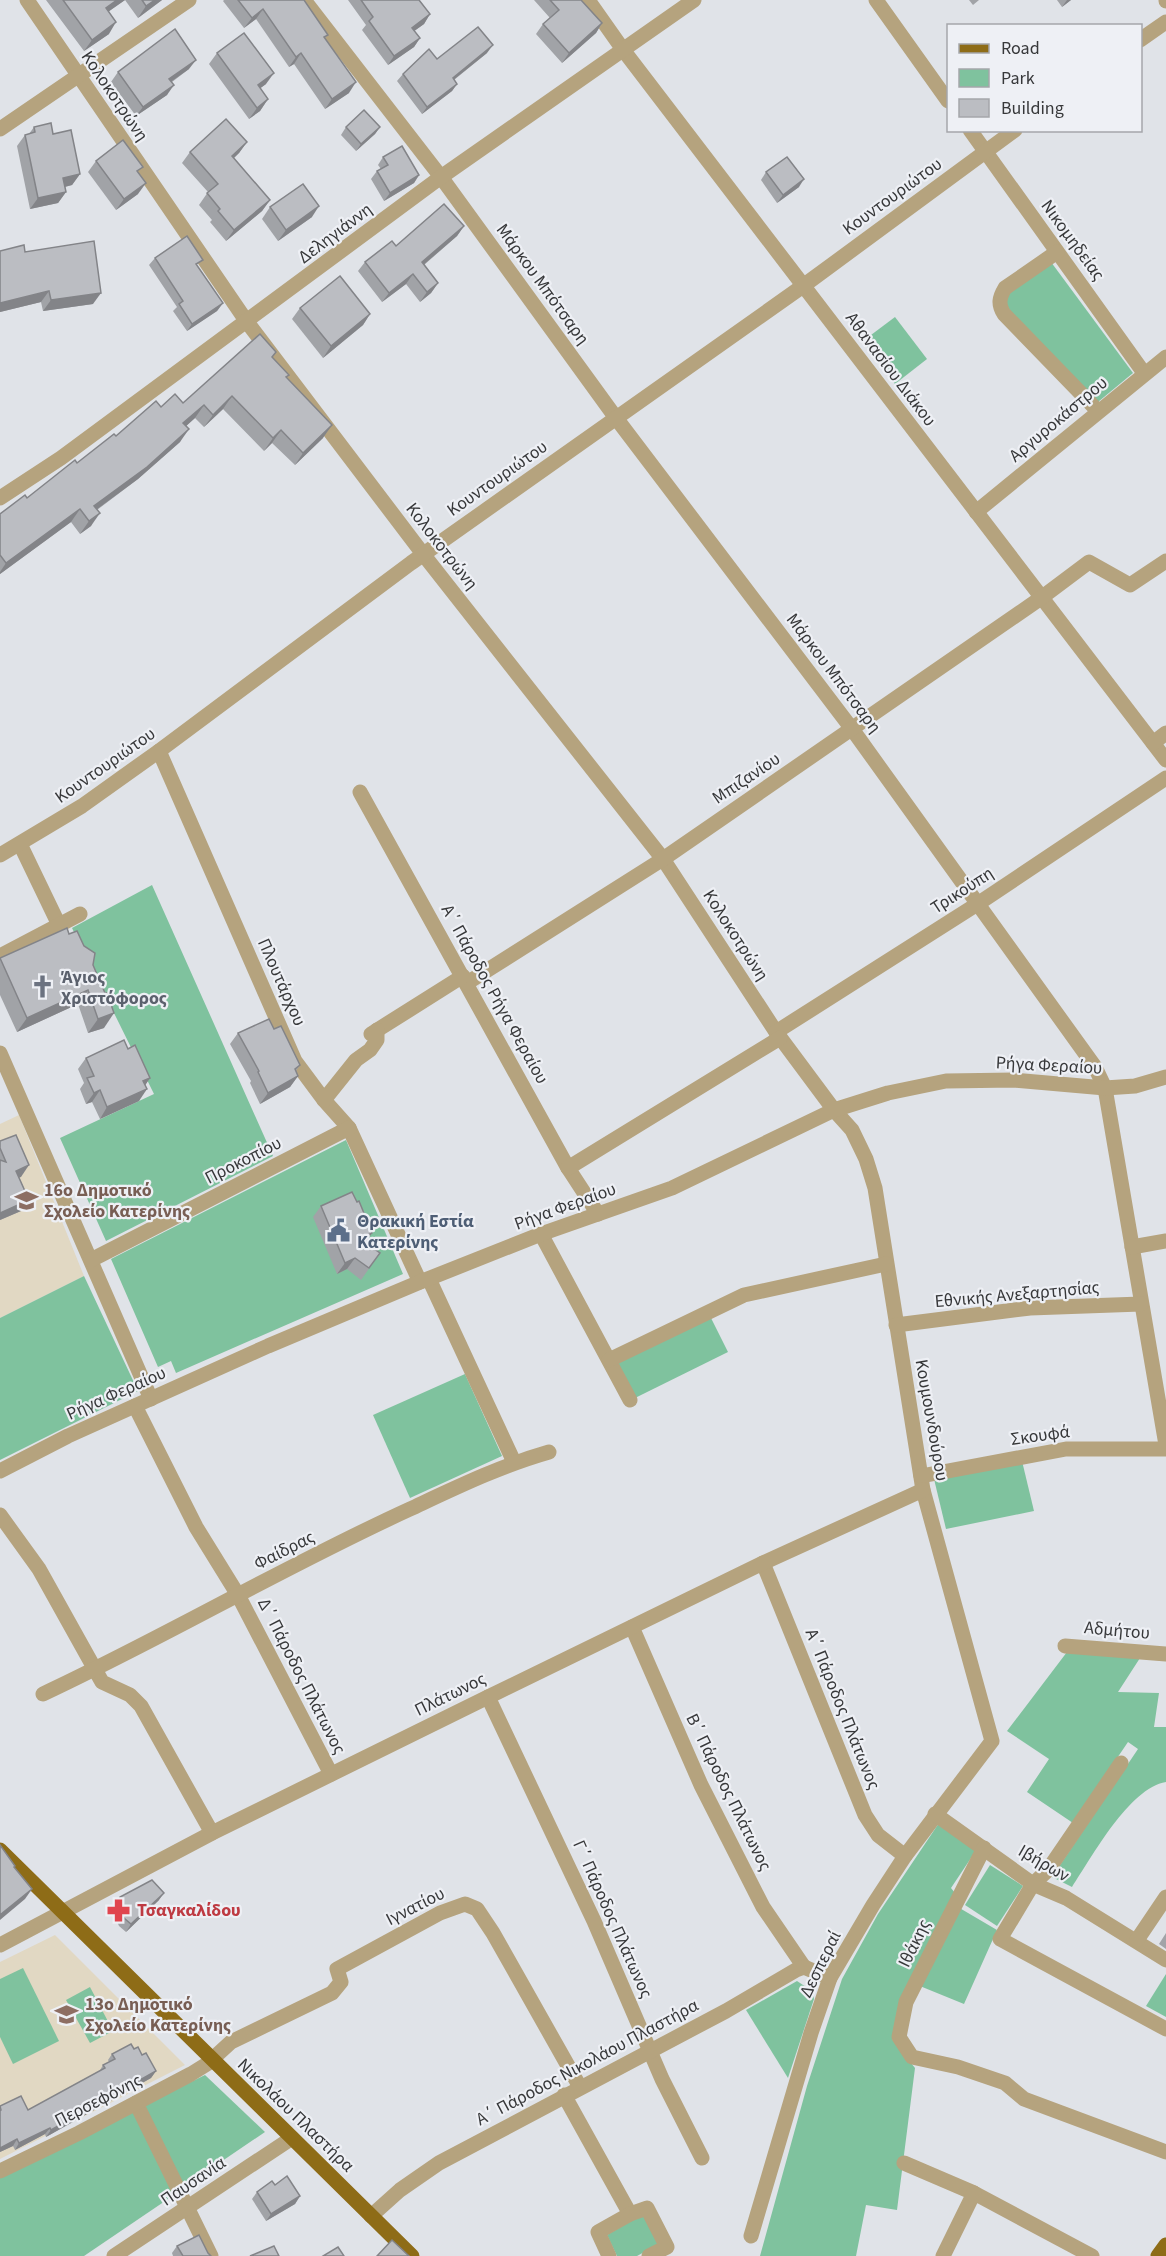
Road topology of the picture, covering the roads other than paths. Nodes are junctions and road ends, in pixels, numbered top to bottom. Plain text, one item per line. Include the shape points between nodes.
1 (27, 0) edge
2 (189, 0) edge
3 (304, 0) edge
4 (588, 0) edge
5 (694, 0) edge
6 (876, 0) edge
7 (1166, 22) edge
8 (1142, 39) edge
9 (624, 51) junction
10 (78, 76) junction
11 (947, 100) edge
12 (0, 129) edge
13 (971, 132) edge
14 (1012, 132) edge
15 (985, 152) junction
16 (441, 177) junction
17 (1057, 252) junction
18 (803, 286) junction
19 (247, 322) junction
20 (1166, 357) edge
21 (1144, 373) junction
22 (1098, 411) junction
23 (616, 418) junction
24 (0, 498) edge
25 (976, 512) junction
26 (423, 554) junction
27 (1166, 561) edge
28 (1041, 598) junction
29 (852, 729) junction
30 (1166, 733) edge
31 (1153, 743) junction
32 (159, 752) junction
33 (1166, 760) edge
34 (1166, 778) edge
35 (360, 792) dead end
36 (20, 843) junction
37 (0, 855) edge
38 (663, 859) junction
39 (979, 903) junction
40 (80, 914) dead end
41 (59, 925) junction
42 (0, 956) edge
43 (465, 980) junction
44 (778, 1035) junction
45 (0, 1053) edge
46 (1166, 1077) edge
47 (1105, 1088) junction
48 (324, 1100) junction
49 (834, 1110) junction
50 (349, 1128) junction
51 (568, 1168) junction
52 (598, 1214) junction
53 (541, 1234) junction
54 (1166, 1241) edge
55 (1132, 1247) junction
56 (91, 1260) junction
57 (886, 1264) junction
58 (424, 1280) junction
59 (1141, 1304) junction
60 (896, 1325) junction
61 (609, 1360) junction
62 (151, 1399) junction
63 (630, 1400) dead end
64 (135, 1406) junction
65 (1166, 1441) edge
66 (549, 1452) dead end
67 (514, 1462) junction
68 (0, 1471) edge
69 (922, 1483) junction
70 (0, 1515) edge
71 (763, 1563) junction
72 (238, 1595) junction
73 (632, 1627) junction
74 (1065, 1646) dead end
75 (1166, 1654) edge
76 (95, 1670) junction
77 (43, 1694) dead end
78 (488, 1697) junction
79 (992, 1741) joint
80 (1121, 1762) dead end
81 (331, 1774) junction
82 (935, 1814) junction
83 (212, 1833) junction
84 (984, 1848) junction
85 (0, 1850) edge
86 (906, 1856) junction
87 (1034, 1884) junction
88 (1166, 1897) edge
89 (63, 1911) junction
90 (1137, 1940) junction
91 (0, 1945) edge
92 (1166, 1960) edge
93 (804, 1967) junction
94 (830, 1978) junction
95 (1166, 2030) edge
96 (650, 2052) junction
97 (212, 2060) junction
98 (580, 2087) junction
99 (564, 2095) junction
100 (136, 2103) junction
101 (292, 2138) junction
102 (1166, 2152) edge
103 (702, 2158) dead end
104 (904, 2163) dead end
105 (0, 2171) edge
106 (974, 2193) junction
107 (188, 2209) junction
108 (630, 2214) junction
109 (371, 2216) junction
110 (751, 2236) dead end
111 (1166, 2245) edge
112 (114, 2256) edge
113 (211, 2256) edge
114 (412, 2256) edge
115 (609, 2256) edge
116 (649, 2256) edge
117 (944, 2256) edge
118 (1092, 2256) edge
119 (1158, 2256) edge

1 - 10 street, Κολοκοτρώνη
2 - 10 street
3 - 16 street, Μάρκου Μπότσαρη
4 - 9 street, Αθανασίου Διάκου
5 - 9 street, Δεληγιάννη
6 - 11 street
7 - 8 street
9 - 16 street, Δεληγιάννη
9 - 18 street, Αθανασίου Διάκου
10 - 12 street
10 - 19 street, Κολοκοτρώνη
13 - 15 street, Νικομηδείας
14 - 15 street, Κουντουριώτου
15 - 17 street, Νικομηδείας
15 - 18 street, Κουντουριώτου
16 - 19 street, Δεληγιάννη
16 - 23 street, Μάρκου Μπότσαρη
17 - 21 street, Νικομηδείας
17 - 22 street via 1005,288 999,306
18 - 23 street, Κουντουριώτου
18 - 25 street, Αθανασίου Διάκου
19 - 24 street, Δεληγιάννη
19 - 26 street, Κολοκοτρώνη
20 - 21 street, Αργυροκάστρου
21 - 22 street, Αργυροκάστρου
22 - 25 street, Αργυροκάστρου
23 - 26 street, Κουντουριώτου
23 - 29 street, Μάρκου Μπότσαρη
25 - 28 street, Αθανασίου Διάκου
26 - 32 street, Κουντουριώτου
26 - 38 street, Κολοκοτρώνη
27 - 28 street, Μπιζανίου via 1130,585 1089,562
28 - 29 street, Μπιζανίου
28 - 31 street, Αθανασίου Διάκου
29 - 38 street, Μπιζανίου
29 - 39 street, Μάρκου Μπότσαρη
30 - 31 street
31 - 33 street, Αθανασίου Διάκου
32 - 36 street, Κουντουριώτου via 82,806
32 - 48 street, Πλουτάρχου via 296,1061
34 - 39 street, Τρικούπη
35 - 43 street, Α΄ Πάροδος Ρήγα Φεραίου
36 - 37 street, Κουντουριώτου
36 - 41 street
38 - 43 street, Μπιζανίου
38 - 44 street, Κολοκοτρώνη
39 - 44 street, Τρικούπη
39 - 47 street, Μάρκου Μπότσαρη via 1095,1067
40 - 41 street
41 - 42 street
43 - 48 street, Μπιζανίου via 374,1032 376,1041 370,1050 356,1060
43 - 51 street, Α΄ Πάροδος Ρήγα Φεραίου
44 - 49 street, Κολοκοτρώνη
44 - 51 street, Τρικούπη
45 - 56 street
46 - 47 street, Ρήγα Φεραίου via 1135,1086
47 - 49 street, Ρήγα Φεραίου via 1014,1080 946,1081
47 - 55 street, Μάρκου Μπότσαρη
48 - 50 street, Πλουτάρχου
49 - 52 street, Ρήγα Φεραίου via 672,1188
49 - 57 street, Κουμουνδούρου via 852,1131 866,1159 875,1188
50 - 56 street, Προκοπίου
50 - 58 street, Πλουτάρχου
51 - 52 street, Α΄ Πάροδος Ρήγα Φεραίου
52 - 53 street, Ρήγα Φεραίου
53 - 58 street, Ρήγα Φεραίου
53 - 61 street
54 - 55 street
55 - 59 street, Μάρκου Μπότσαρη
56 - 62 street
57 - 60 street, Κουμουνδούρου
57 - 61 street via 744,1295
58 - 62 street, Ρήγα Φεραίου
58 - 67 street, Πλουτάρχου
59 - 60 street, Εθνικής Ανεξαρτησίας via 1030,1308
59 - 65 street, Μάρκου Μπότσαρη
60 - 69 street, Κουμουνδούρου
61 - 63 street
62 - 64 street, Ρήγα Φεραίου
64 - 68 street, Ρήγα Φεραίου
64 - 72 street, Δ΄ Πάροδος Πλάτωνος via 196,1527
65 - 69 street, Σκουφά via 1066,1449
66 - 67 street, Φαίδρας
67 - 72 street, Φαίδρας via 372,1527
69 - 71 street, Πλάτωνος
69 - 79 street, Κουμουνδούρου
70 - 76 street via 39,1569
71 - 73 street, Πλάτωνος
71 - 86 street, Α΄ Πάροδος Πλάτωνος via 865,1815 878,1835
72 - 76 street, Φαίδρας
72 - 81 street, Δ΄ Πάροδος Πλάτωνος
73 - 78 street, Πλάτωνος
73 - 93 street, Β΄ Πάροδος Πλάτωνος via 701,1785 763,1907
74 - 75 street, Αδμήτου
76 - 77 street, Φαίδρας
76 - 83 street via 102,1682 130,1695 141,1706
78 - 81 street, Πλάτωνος
78 - 96 street, Γ΄ Πάροδος Πλάτωνος via 594,1921
79 - 82 street, Δεσπεραί
80 - 87 street via 1048,1870
81 - 83 street, Πλάτωνος
82 - 84 street, Ιβήρων
82 - 86 street, Δεσπεραί
83 - 89 street, Πλάτωνος
84 - 87 street, Ιβήρων
84 - 102 street, Ιθάκης via 906,2002 899,2037 912,2057 1005,2083 1024,2100
85 - 89 main road, Νικολάου Πλαστήρα
86 - 94 street, Δεσπεραί
87 - 90 street, Ιβήρων
87 - 95 street via 1000,1939
88 - 90 street
89 - 91 street, Πλάτωνος
89 - 97 main road, Νικολάου Πλαστήρα
90 - 92 street, Ιβήρων
93 - 94 street
93 - 96 street, Α΄ Πάροδος Νικολάου Πλαστήρα
94 - 110 street, Δεσπεραί
96 - 98 street, Α΄ Πάροδος Νικολάου Πλαστήρα
96 - 103 street, Γ΄ Πάροδος Πλάτωνος
97 - 98 street, Ιγνατίου via 231,2042 332,1993 341,1982 337,1969 440,1913 465,1904 477,1909 493,1933
97 - 100 street, Περσεφόνης
97 - 101 main road, Νικολάου Πλαστήρα
98 - 99 street, Α΄ Πάροδος Νικολάου Πλαστήρα
99 - 108 street
99 - 109 street, Α΄ Πάροδος Νικολάου Πλαστήρα via 439,2163
100 - 105 street, Περσεφόνης
100 - 107 street
101 - 107 street, Παυσανία
101 - 109 main road, Νικολάου Πλαστήρα
104 - 106 street
106 - 117 street
106 - 118 street
107 - 112 street, Παυσανία
107 - 113 street
108 - 115 street via 598,2232
108 - 116 street via 647,2208 667,2247
109 - 114 main road, Νικολάου Πλαστήρα
111 - 119 main road

